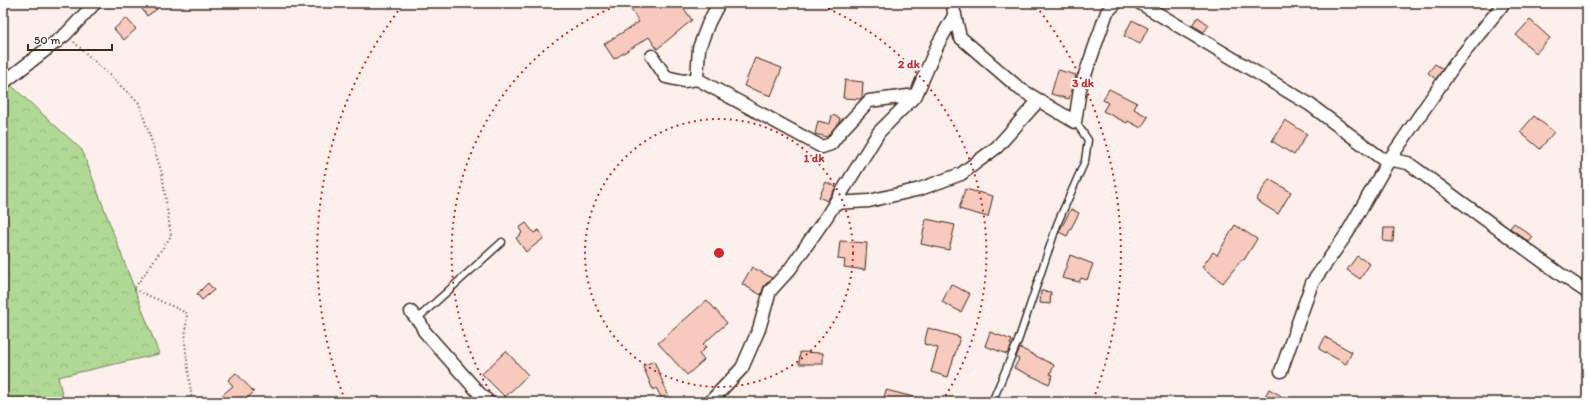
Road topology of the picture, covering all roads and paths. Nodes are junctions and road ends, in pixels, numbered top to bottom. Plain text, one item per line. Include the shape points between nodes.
1 (95, 3) edge
2 (719, 3) edge
3 (1116, 3) edge
4 (1140, 3) edge
5 (1504, 3) edge
6 (954, 9) edge
7 (66, 34) junction
8 (652, 56) dead end
9 (696, 79) junction
10 (3, 83) edge
11 (916, 95) junction
12 (1038, 100) junction
13 (1074, 122) junction
14 (1389, 160) junction
15 (835, 203) junction
16 (502, 242) dead end
17 (1587, 292) edge
18 (414, 315) joint
19 (1281, 371) dead end
20 (192, 402) edge
21 (489, 402) edge
22 (710, 402) edge
23 (992, 402) edge

1 - 7 street
2 - 9 street via 699,48
3 - 13 street via 1107,12 1080,90
4 - 14 street via 1309,104 1380,158
5 - 14 street via 1455,64
6 - 11 street
6 - 12 street via 960,37 1020,89
7 - 10 street
7 - 20 path via 139,103 162,172 171,236 134,289 187,313 185,343
8 - 9 street via 666,77
9 - 11 street via 822,147 831,144 869,101
11 - 15 street via 879,132
12 - 13 street
12 - 15 street via 997,147 961,174 920,189 869,201
13 - 23 lane via 1088,140 1085,161 1058,222 1018,341
14 - 17 street via 1408,163
14 - 19 street via 1346,235 1312,283
15 - 22 street via 790,269 770,291 759,329 742,368
16 - 18 lane
18 - 21 street via 424,331

